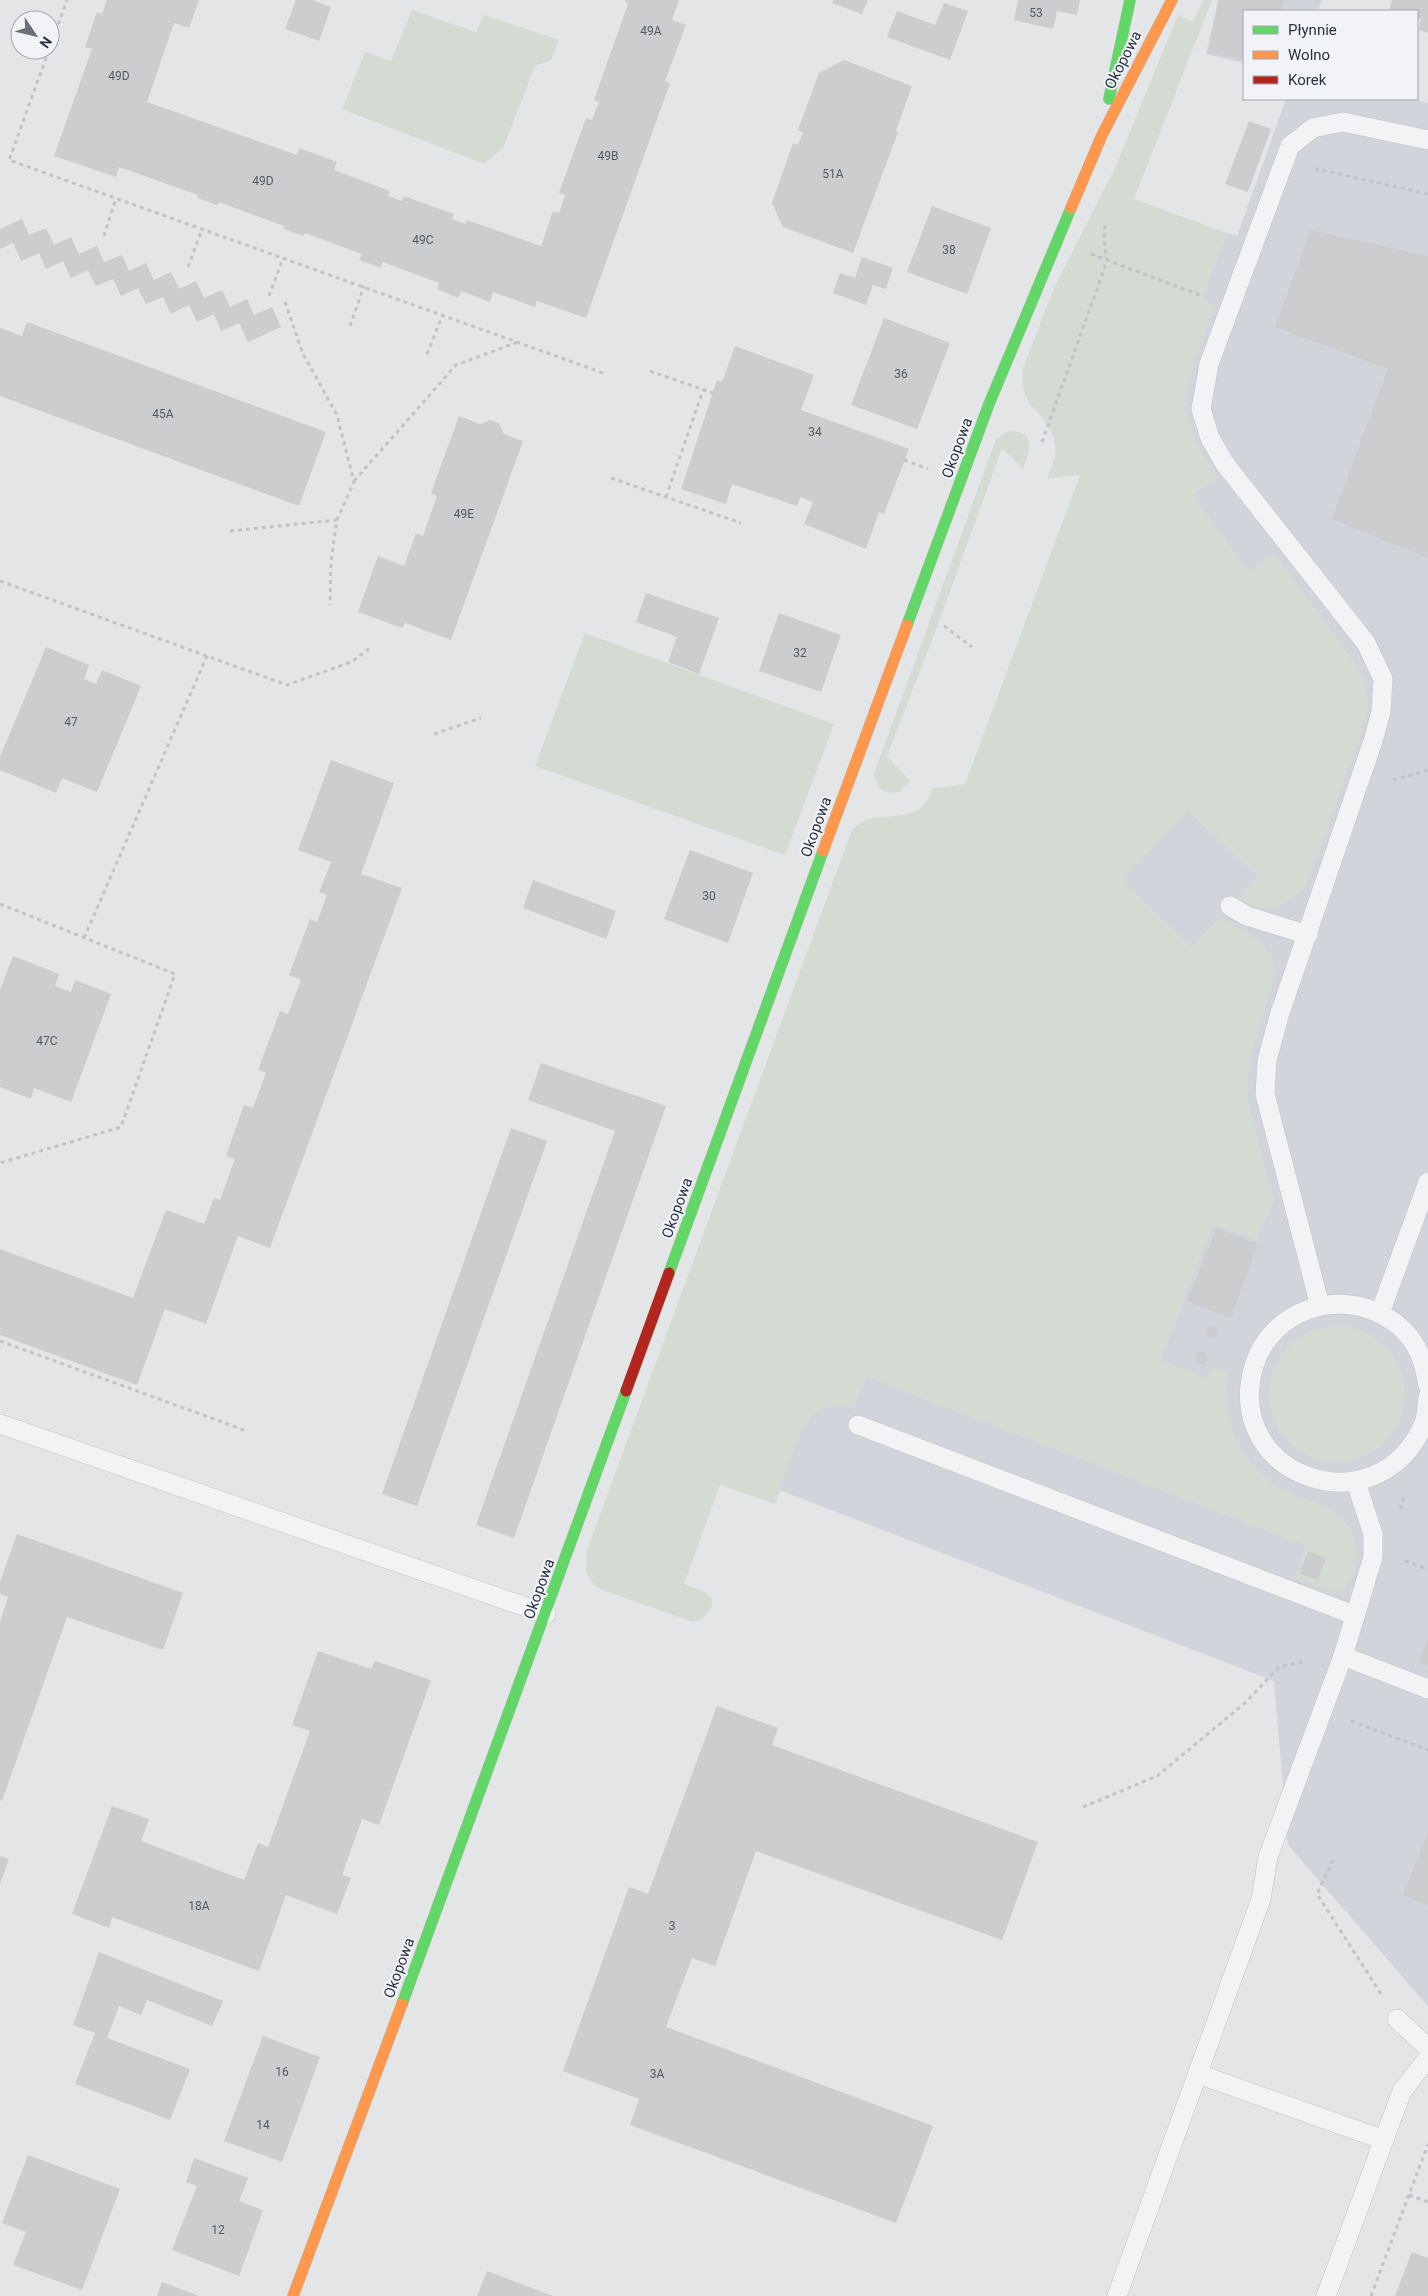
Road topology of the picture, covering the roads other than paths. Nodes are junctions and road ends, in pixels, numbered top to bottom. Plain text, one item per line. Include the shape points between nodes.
1 (1130, 0) edge
2 (1172, 0) edge
3 (1102, 134) junction
4 (1428, 140) edge
5 (1230, 906) dead end
6 (1308, 935) junction
7 (1428, 1182) edge
8 (1320, 1306) junction
9 (1380, 1313) junction
10 (1428, 1386) edge
11 (1428, 1397) edge
12 (0, 1424) edge
13 (858, 1425) dead end
14 (1356, 1482) junction
15 (546, 1614) junction
16 (1354, 1615) junction
17 (1342, 1656) junction
18 (1428, 1689) edge
19 (1397, 2019) road end
20 (1428, 2048) edge
21 (1428, 2058) edge
22 (1198, 2074) junction
23 (1384, 2140) junction
24 (293, 2296) edge
25 (1117, 2296) edge
26 (1326, 2296) edge

1 - 3 street, Okopowa
2 - 3 street, Okopowa
3 - 15 street, Okopowa via 989,404 746,1059
4 - 6 lane via 1344,122 1313,128 1290,146 1209,364 1201,408 1210,438 1225,464 1366,644 1383,679 1381,712 1373,741
5 - 6 lane via 1246,916
6 - 8 lane via 1267,1060 1265,1094
7 - 9 lane
8 - 9 lane via 1352,1304
8 - 14 lane via 1297,1314 1274,1331 1257,1354 1249,1381 1250,1410 1259,1437 1276,1459 1300,1475 1327,1483
9 - 10 lane via 1405,1332 1422,1358
11 - 14 lane via 1425,1422 1410,1450 1386,1470
12 - 15 lane
13 - 16 lane
14 - 16 lane via 1373,1534 1373,1557
15 - 24 street, Okopowa
16 - 17 lane
17 - 18 lane
17 - 22 lane via 1268,1857 1261,1900
19 - 20 lane
21 - 23 lane via 1402,2091
22 - 23 lane
22 - 25 lane
23 - 26 lane

